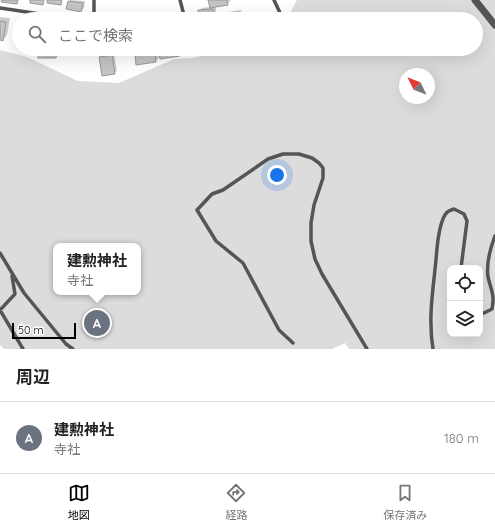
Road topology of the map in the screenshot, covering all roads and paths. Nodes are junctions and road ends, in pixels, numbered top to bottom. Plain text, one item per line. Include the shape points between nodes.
1 (94, 0) edge
2 (180, 0) edge
3 (274, 0) edge
4 (475, 0) edge
5 (0, 8) edge
6 (27, 12) edge
7 (94, 12) edge
8 (183, 12) edge
9 (280, 12) edge
10 (495, 25) edge
11 (495, 236) edge
12 (0, 253) edge
13 (461, 265) edge
14 (12, 273) junction
15 (0, 310) edge
16 (483, 313) edge
17 (293, 343) dead end
18 (23, 349) edge
19 (73, 349) edge
20 (367, 349) edge
21 (433, 349) edge

1 - 7 lane
2 - 8 lane
3 - 9 lane
4 - 10 street
5 - 6 lane
11 - 16 lane via 488,263 488,277 494,293 493,303 492,308
12 - 14 lane
13 - 21 lane via 467,221 464,214 454,209 448,211 442,221 437,249 430,334
14 - 15 lane via 15,294
14 - 19 lane via 24,293
15 - 18 lane
17 - 20 lane via 279,330 242,264 216,241 197,210 212,194 223,190 268,159 283,154 299,154 312,158 323,168 323,178 311,223 311,241 315,258

